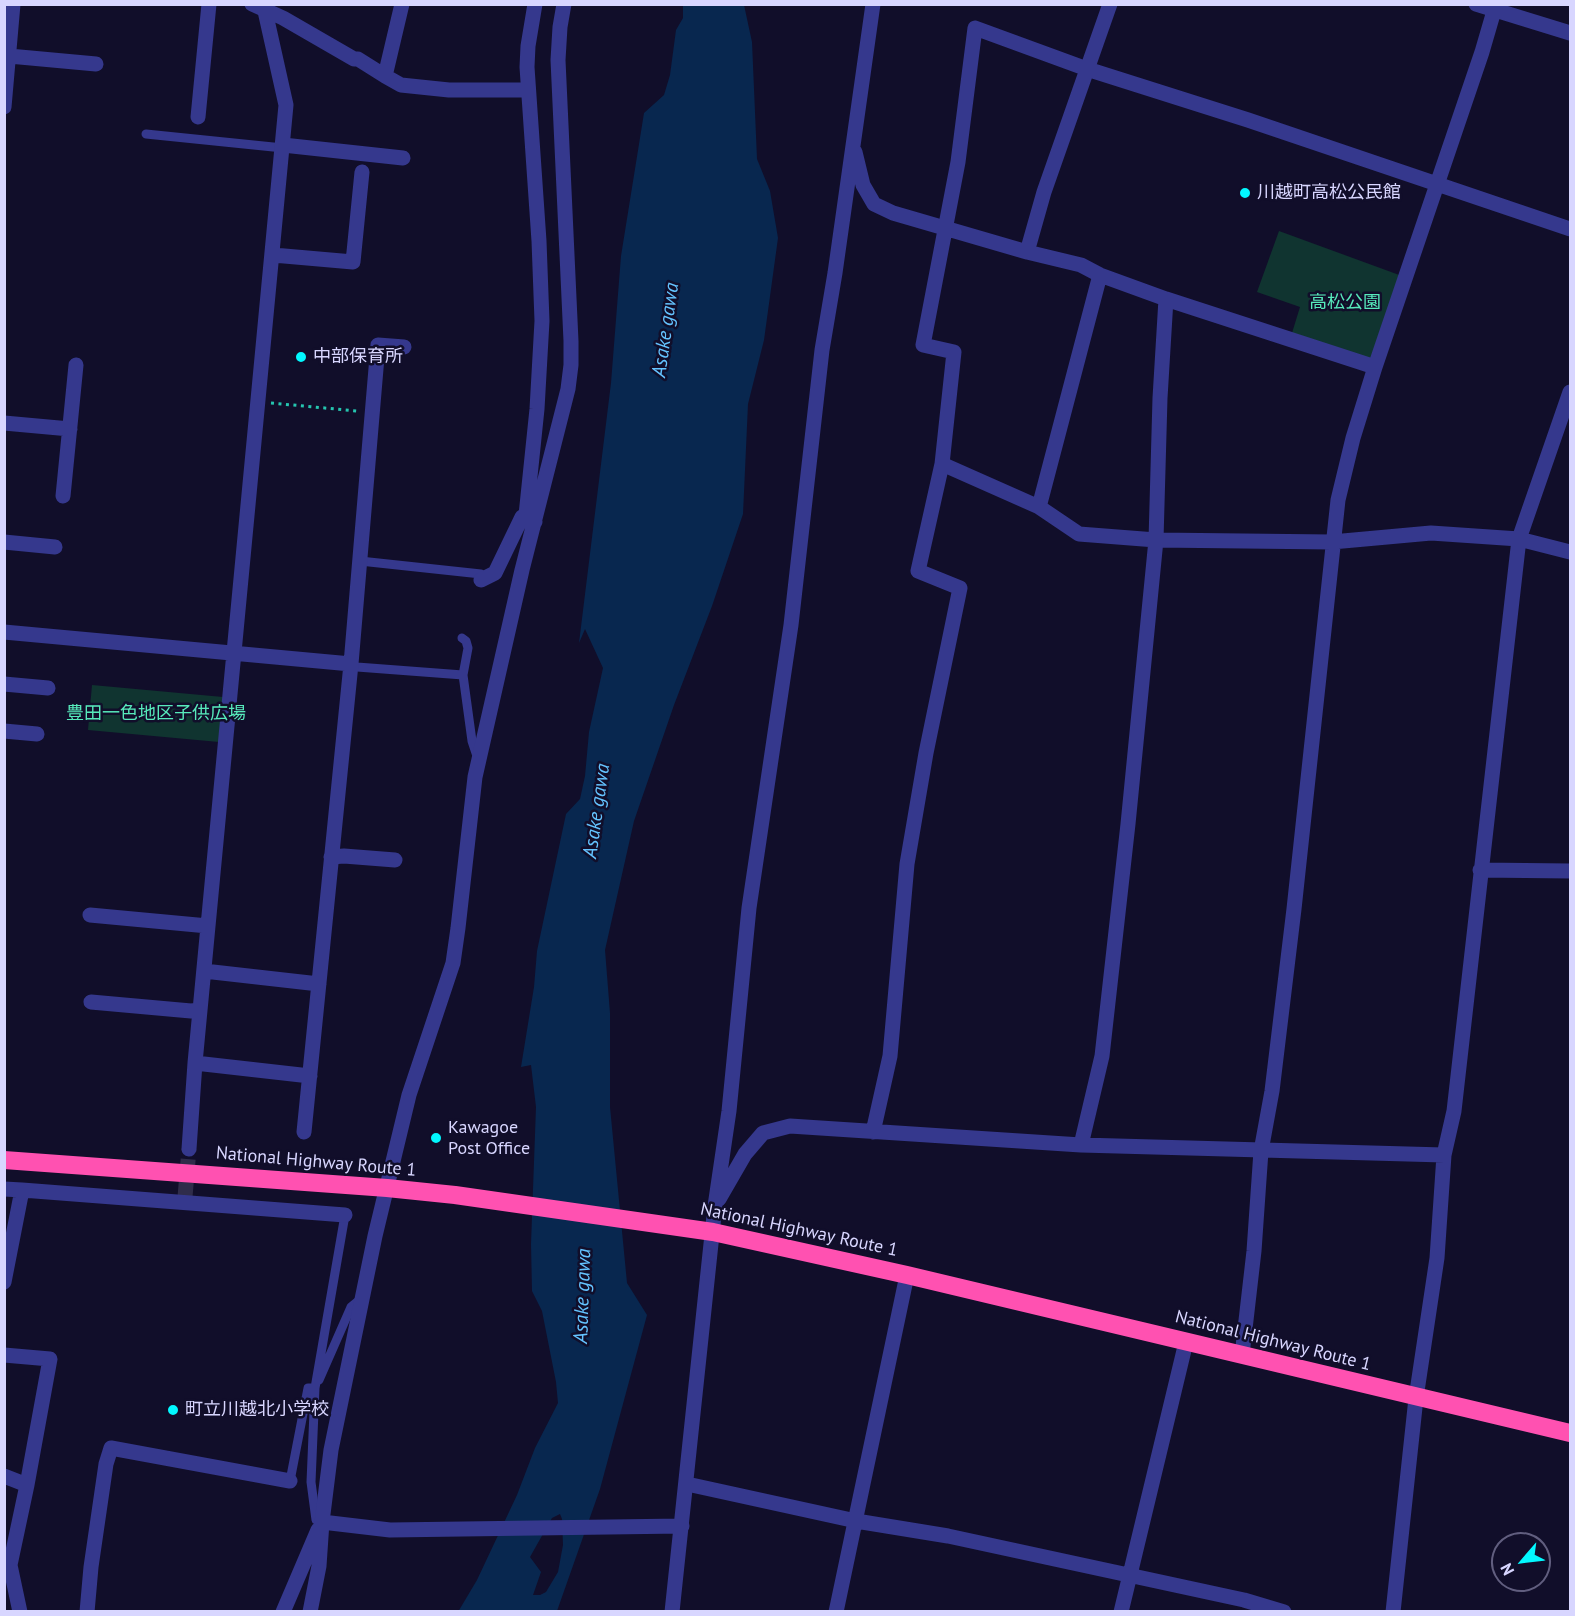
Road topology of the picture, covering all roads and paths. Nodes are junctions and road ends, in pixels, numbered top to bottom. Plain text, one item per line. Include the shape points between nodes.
1 (13, 4) edge
2 (209, 4) edge
3 (402, 4) edge
4 (535, 4) edge
5 (564, 4) edge
6 (873, 4) edge
7 (1110, 4) edge
8 (1476, 4) edge
9 (258, 8) edge
10 (1495, 8) edge
11 (1570, 33) edge
12 (9, 56) junction
13 (96, 64) dead end
14 (1087, 69) junction
15 (385, 76) junction
16 (528, 90) junction
17 (4, 107) edge
18 (198, 117) dead end
19 (146, 134) dead end
20 (853, 138) junction
21 (283, 146) junction
22 (403, 158) dead end
23 (362, 172) dead end
24 (1436, 184) junction
25 (945, 228) junction
26 (1570, 229) edge
27 (1027, 252) junction
28 (273, 255) junction
29 (1100, 275) junction
30 (1166, 299) junction
31 (404, 347) dead end
32 (76, 365) dead end
33 (1375, 367) junction
34 (1570, 392) edge
35 (258, 401) junction
36 (372, 412) junction
37 (4, 423) edge
38 (70, 429) junction
39 (942, 464) junction
40 (63, 496) dead end
41 (1039, 507) junction
42 (531, 518) junction
43 (1519, 539) junction
44 (1156, 540) junction
45 (4, 542) edge
46 (1332, 542) junction
47 (55, 547) dead end
48 (1570, 552) edge
49 (360, 561) junction
50 (481, 577) joint
51 (4, 632) edge
52 (462, 638) dead end
53 (234, 654) junction
54 (351, 664) junction
55 (463, 675) junction
56 (4, 684) edge
57 (48, 688) dead end
58 (4, 730) edge
59 (37, 734) dead end
60 (479, 761) junction
61 (331, 857) junction
62 (395, 860) dead end
63 (1480, 870) junction
64 (1570, 871) edge
65 (90, 915) dead end
66 (208, 926) junction
67 (204, 971) junction
68 (319, 984) junction
69 (91, 1002) dead end
70 (200, 1010) junction
71 (195, 1063) junction
72 (310, 1076) junction
73 (304, 1132) dead end
74 (873, 1132) junction
75 (1081, 1145) junction
76 (189, 1149) tunnel mouth
77 (1261, 1151) junction
78 (1444, 1155) junction
79 (4, 1160) edge
80 (387, 1188) junction
81 (4, 1189) edge
82 (22, 1190) junction
83 (715, 1206) junction
84 (345, 1215) joint
85 (713, 1232) junction
86 (907, 1275) junction
87 (4, 1282) edge
88 (363, 1296) junction
89 (1186, 1342) junction
90 (4, 1355) edge
91 (1242, 1355) junction
92 (315, 1388) junction
93 (1416, 1398) junction
94 (1570, 1434) edge
95 (4, 1476) edge
96 (290, 1481) joint
97 (687, 1484) junction
98 (27, 1485) junction
99 (856, 1521) junction
100 (322, 1522) junction
101 (682, 1526) junction
102 (1129, 1576) junction
103 (10, 1597) edge
104 (20, 1611) edge
105 (87, 1611) edge
106 (284, 1611) edge
107 (310, 1611) edge
108 (672, 1611) edge
109 (837, 1611) edge
110 (1121, 1611) edge
111 (1284, 1611) edge
112 (1393, 1611) edge

1 - 12 street
2 - 18 street
3 - 15 street
4 - 16 street via 528,46
5 - 42 street via 558,60 571,365 568,389
6 - 20 street
7 - 14 street
8 - 10 street
9 - 15 street
9 - 21 street via 286,105
10 - 11 street
10 - 24 street
12 - 13 street
12 - 17 street
14 - 24 street
14 - 25 street via 975,28 958,162
14 - 27 street
15 - 16 street via 401,85 449,90
16 - 42 street via 542,321
19 - 21 lane
20 - 25 street via 863,185 874,204
20 - 83 street via 822,350 791,625 749,908 729,1111
21 - 22 street
21 - 28 street
23 - 28 street via 353,262
24 - 26 street
24 - 33 street
25 - 27 street
25 - 39 street via 923,345 954,352
27 - 29 street via 1081,265
28 - 35 street
29 - 30 street
29 - 41 street
30 - 33 street
30 - 44 street
31 - 36 street via 378,345
32 - 38 street
33 - 46 street via 1353,438
34 - 43 street
35 - 36 path
35 - 53 street
36 - 49 street
37 - 38 street
38 - 40 street
39 - 41 street
39 - 74 street via 918,571 960,588 907,864 890,1056
41 - 44 street via 1079,534
42 - 50 street via 522,517 495,573
42 - 60 street
43 - 46 street via 1431,533
43 - 48 street
43 - 63 street
44 - 46 street
44 - 75 street via 1102,1056
45 - 47 street
46 - 77 street via 1294,909
49 - 50 lane
49 - 54 street
51 - 53 street
52 - 55 lane via 468,648
53 - 54 street
53 - 66 street
54 - 55 lane
54 - 61 street
55 - 60 lane via 472,741
56 - 57 street
58 - 59 street
60 - 80 street via 453,963 409,1095
61 - 62 street
61 - 68 street
63 - 64 street
63 - 78 street via 1454,1111
65 - 66 street
66 - 67 street
67 - 68 street
67 - 70 street
68 - 72 street
69 - 70 street
70 - 71 street
71 - 72 street
71 - 76 street
72 - 73 street
74 - 75 street
74 - 83 street via 790,1126 763,1133 745,1154
75 - 77 street
77 - 78 street
77 - 91 street
78 - 93 street via 1437,1258
79 - 80 highway, National Highway Route 1
80 - 85 highway, National Highway Route 1
80 - 88 street
81 - 82 street
82 - 84 street
82 - 87 street
83 - 85 street
84 - 92 lane
85 - 86 highway, National Highway Route 1
85 - 97 street
86 - 89 highway, National Highway Route 1
86 - 99 street
88 - 92 lane via 351,1307
88 - 100 street via 331,1450
89 - 91 highway, National Highway Route 1
89 - 102 street
90 - 98 street via 50,1359
91 - 93 highway, National Highway Route 1
92 - 96 lane via 308,1388
92 - 100 lane via 311,1482 316,1520
93 - 94 highway, National Highway Route 1
93 - 112 street
95 - 98 street
96 - 105 street via 111,1448 92,1556
97 - 99 street
97 - 101 street
98 - 103 street via 10,1565
99 - 102 street via 948,1536
99 - 109 street
100 - 101 street via 390,1530
100 - 106 street
100 - 107 street
101 - 108 street
102 - 110 street
102 - 111 street
103 - 104 street

